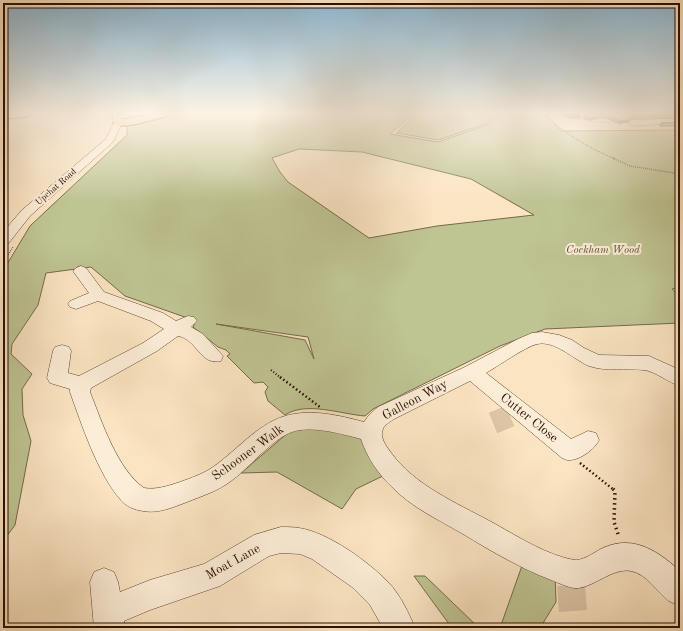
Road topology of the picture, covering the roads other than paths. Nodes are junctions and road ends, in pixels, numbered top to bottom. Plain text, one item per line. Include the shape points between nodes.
1 (106, 143) edge
2 (3, 241) edge
3 (82, 271) dead end
4 (98, 295) junction
5 (76, 304) dead end
6 (183, 325) junction
7 (62, 350) dead end
8 (214, 356) dead end
9 (472, 372) junction
10 (680, 379) edge
11 (81, 384) junction
12 (371, 433) junction
13 (579, 445) road end
14 (104, 582) dead end
15 (680, 591) edge
16 (108, 620) edge
17 (400, 628) edge

1 - 2 street, Upchat Road via 26,213
3 - 4 street
4 - 5 street
4 - 6 street
6 - 8 street
6 - 11 street via 150,347
7 - 11 street via 57,378
9 - 10 street, Galleon Way via 532,339 542,338 566,344 596,361 649,363
9 - 12 street, Galleon Way via 386,413 377,421
9 - 13 street, Cutter Close via 516,414
11 - 12 street, Schooner Walk via 80,392 105,452 122,483 137,498 169,498 220,476 285,425 298,422 350,426
12 - 15 street via 372,441 382,458 404,484 445,510 571,579 613,558 624,556 640,559 656,568
14 - 16 street, Moat Lane
16 - 17 street, Moat Lane via 150,596 210,576 264,544 281,540 300,541 321,549 362,577 380,595

